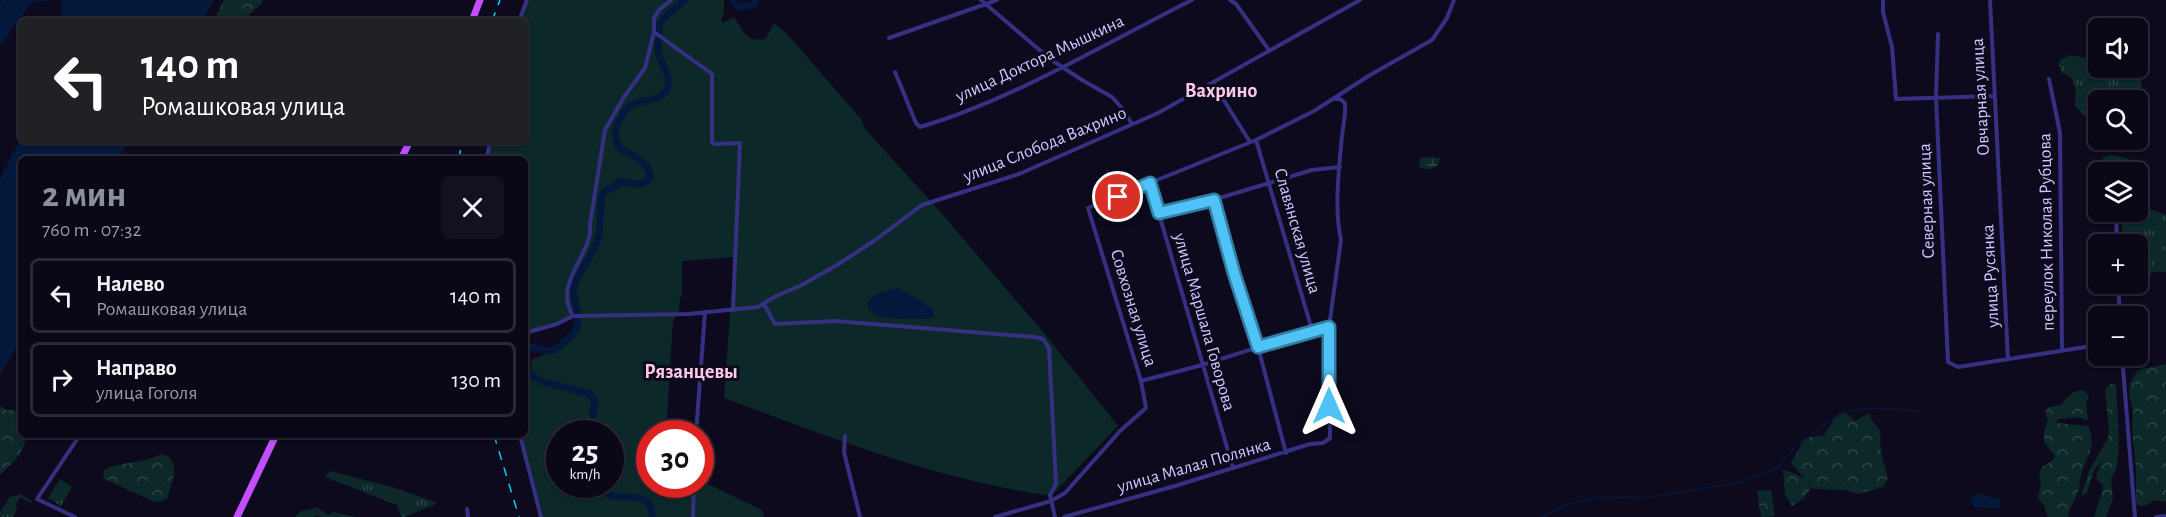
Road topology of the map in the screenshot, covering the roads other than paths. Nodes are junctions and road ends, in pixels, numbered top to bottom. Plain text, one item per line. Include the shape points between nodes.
1 (480, 0) edge
2 (527, 0) edge
3 (671, 0) edge
4 (981, 0) edge
5 (997, 0) edge
6 (1192, 0) edge
7 (1230, 0) edge
8 (1360, 0) edge
9 (1454, 0) edge
10 (1883, 0) edge
11 (1990, 0) edge
12 (986, 4) junction
13 (473, 18) edge
14 (520, 18) edge
15 (654, 32) junction
16 (1938, 34) dead end
17 (889, 38) dead end
18 (1269, 50) junction
19 (1062, 67) junction
20 (895, 72) dead end
21 (2049, 79) dead end
22 (1213, 83) junction
23 (1995, 96) junction
24 (1936, 97) junction
25 (1333, 99) junction
26 (1132, 124) junction
27 (1256, 140) junction
28 (1250, 142) junction
29 (1340, 167) junction
30 (1150, 183) junction
31 (1269, 183) junction
32 (2000, 192) joint
33 (1214, 200) junction
34 (1159, 213) junction
35 (764, 304) junction
36 (733, 310) junction
37 (705, 312) junction
38 (578, 316) junction
39 (1329, 327) junction
40 (1312, 330) junction
41 (528, 332) edge
42 (2088, 346) edge
43 (1258, 347) junction
44 (2062, 350) junction
45 (2008, 359) junction
46 (1202, 365) junction
47 (2123, 366) edge
48 (1141, 381) junction
49 (697, 420) edge
50 (845, 436) dead end
51 (78, 438) edge
52 (275, 438) edge
53 (521, 438) edge
54 (1286, 453) junction
55 (1233, 468) junction
56 (694, 498) edge
57 (1051, 501) junction
58 (467, 509) dead end
59 (2166, 516) edge
60 (75, 517) edge
61 (237, 517) edge
62 (468, 517) edge
63 (541, 517) edge
64 (693, 517) edge
65 (860, 517) edge
66 (995, 517) edge
67 (1055, 517) edge
68 (1064, 517) edge
69 (2135, 517) edge
70 (2156, 517) edge

1 - 13 main road
2 - 14 street
3 - 15 street via 656,14
4 - 12 street
5 - 12 street
6 - 19 street, улица Доктора Мышкина
7 - 18 street
8 - 18 street, улица Слобода Вахрино
9 - 25 street via 1432,40
10 - 24 street via 1896,99
11 - 23 street, Овчарная улица
12 - 17 street
12 - 19 street
15 - 36 street via 712,74 712,142 740,143
15 - 38 street via 645,68 605,130 591,234 569,284 567,302
16 - 24 street, Северная улица
18 - 22 street, улица Слобода Вахрино
19 - 20 street, улица Доктора Мышкина via 920,127
19 - 26 street via 1112,97
21 - 44 street, переулок Николая Рубцова via 2060,133
22 - 26 street, улица Слобода Вахрино
22 - 28 street
23 - 24 street
23 - 32 street, Овчарная улица
24 - 45 street, Северная улица via 1947,360 1958,367
25 - 27 street
25 - 29 street via 1345,104
26 - 35 street, улица Слобода Вахрино via 1019,174 922,205 867,247
27 - 28 street
27 - 31 street, Славянская улица
28 - 30 street
29 - 31 street via 1311,170
29 - 39 street via 1341,240
30 - 34 street, улица Маршала Говорова
30 - 48 street, Совхозная улица via 1088,208
31 - 33 street
31 - 40 street, Славянская улица
32 - 45 street, улица Русянка
33 - 34 street
33 - 43 street
34 - 46 street, улица Маршала Говорова
35 - 36 street, улица Слобода Вахрино
35 - 57 street via 775,324 835,321 1043,339 1049,348 1051,375 1056,484
36 - 37 street, улица Слобода Вахрино
37 - 38 street, улица Слобода Вахрино
37 - 49 street
38 - 41 street
39 - 40 street
39 - 54 street, улица Малая Полянка via 1330,438
40 - 43 street
42 - 44 street
43 - 46 street
43 - 54 street
44 - 45 street
46 - 48 street
46 - 55 street, улица Маршала Говорова
47 - 69 street
48 - 57 street, Совхозная улица via 1146,408 1065,492
50 - 65 street via 844,452
51 - 60 street via 37,499
52 - 61 main road
53 - 63 street
54 - 55 street, улица Малая Полянка
55 - 68 street, улица Малая Полянка
56 - 64 street
57 - 66 street
57 - 67 street
58 - 62 street
59 - 70 street

